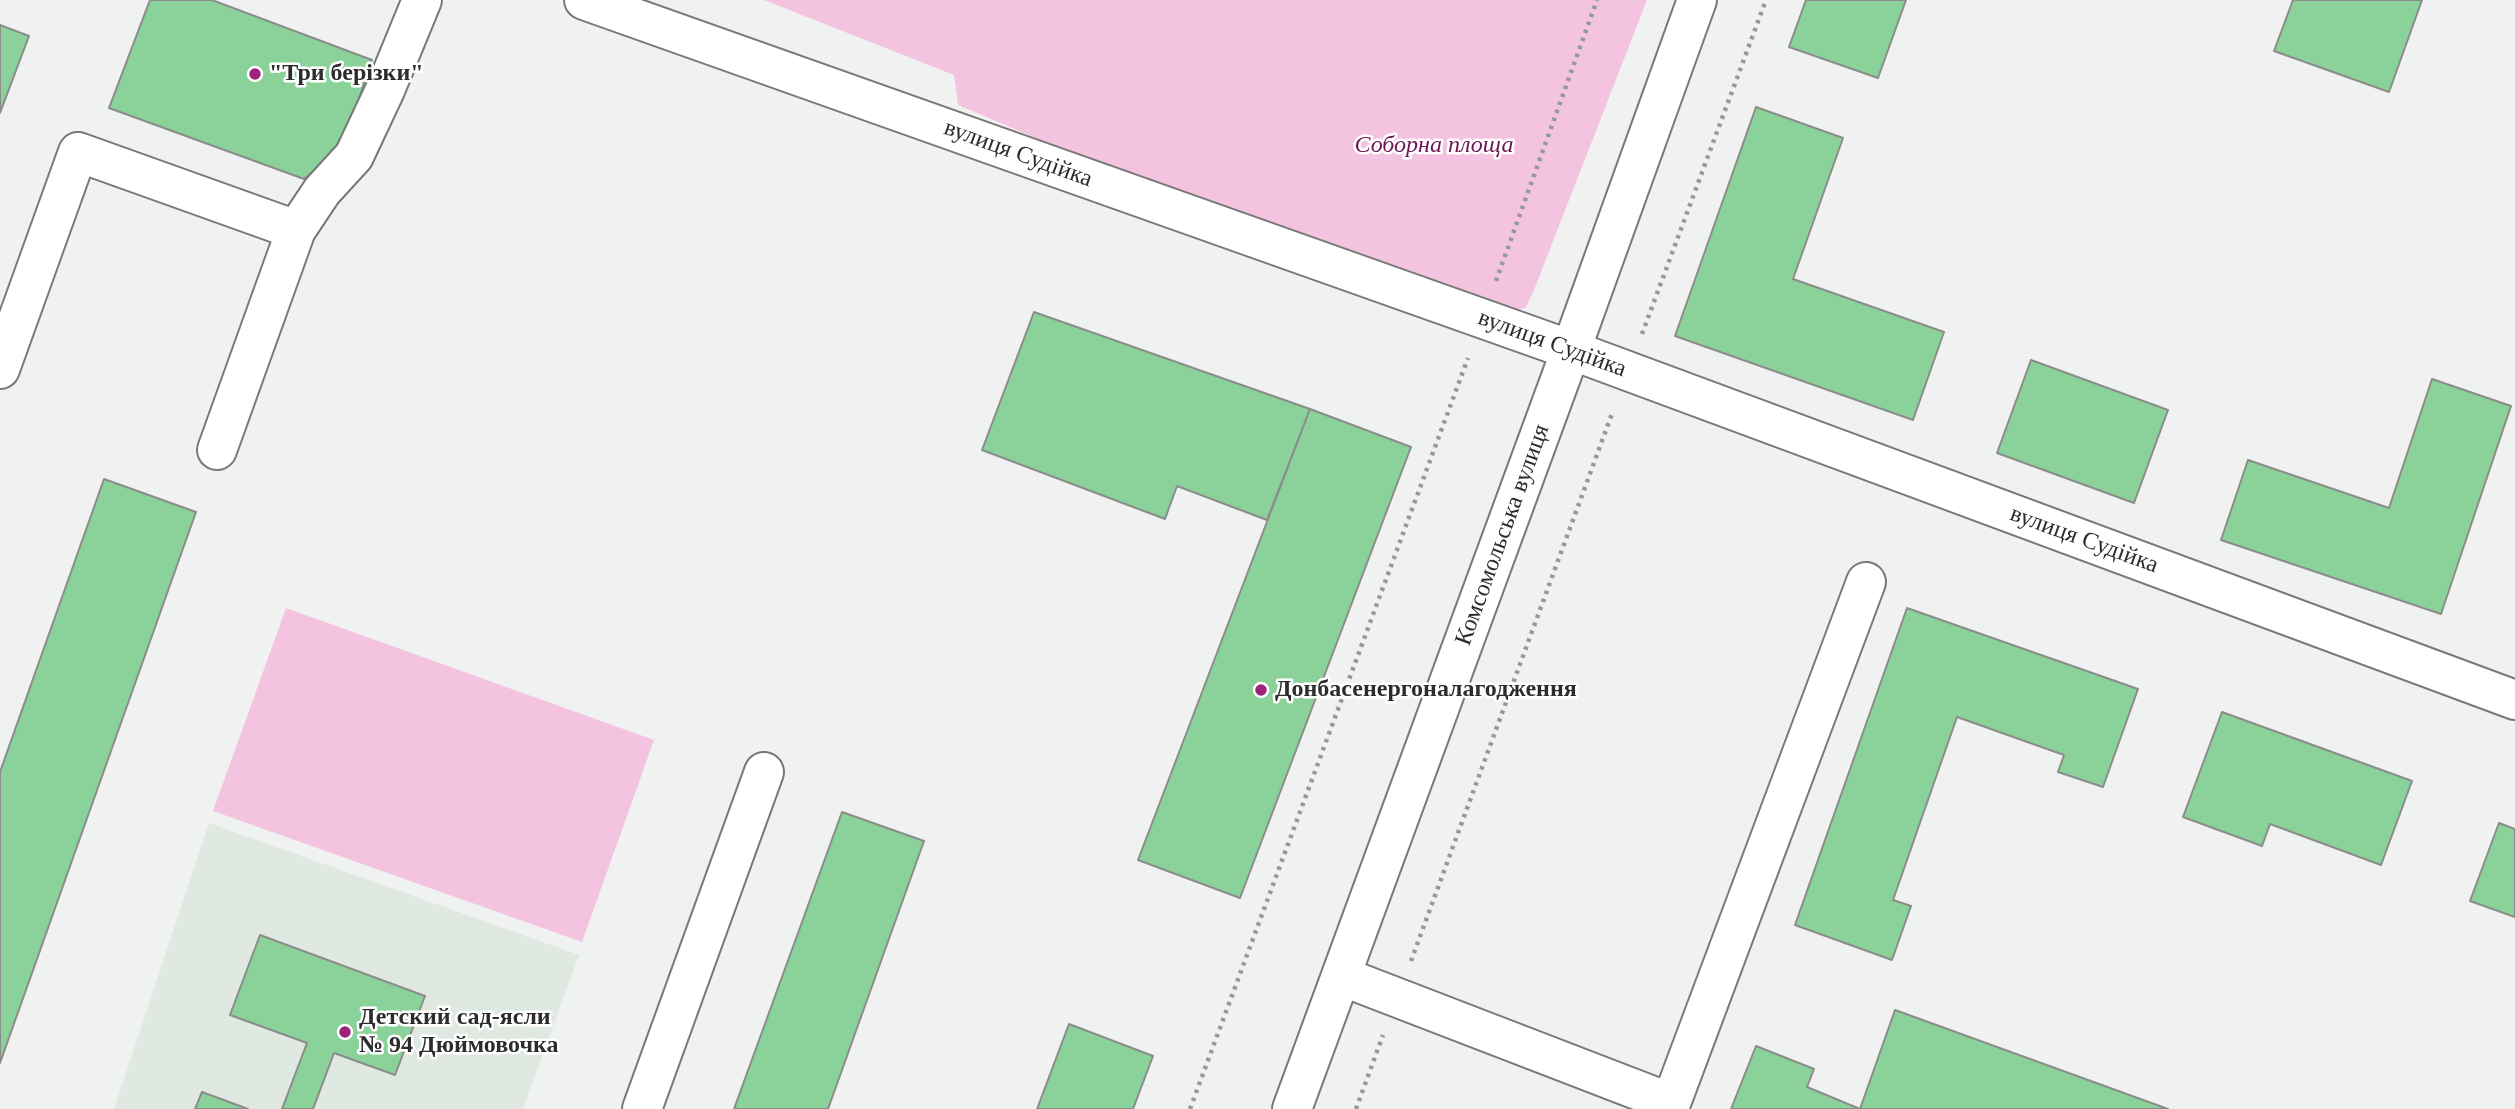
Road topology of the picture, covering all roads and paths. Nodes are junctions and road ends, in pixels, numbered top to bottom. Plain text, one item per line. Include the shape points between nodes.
1 (422, 0) edge
2 (584, 0) edge
3 (1597, 0) edge
4 (1697, 0) edge
5 (1766, 0) edge
6 (296, 230) junction
7 (1483, 318) junction
8 (1571, 350) junction
9 (0, 369) edge
10 (1628, 371) junction
11 (217, 450) dead end
12 (1866, 582) dead end
13 (2515, 700) edge
14 (764, 772) dead end
15 (1341, 976) junction
16 (1397, 997) junction
17 (642, 1109) edge
18 (1190, 1109) edge
19 (1292, 1109) edge
20 (1356, 1109) edge

1 - 6 street via 354,156 322,191
2 - 7 street, вулиця Судійка
3 - 7 path
4 - 8 street, Комсомольська вулиця
5 - 10 path
6 - 9 street via 78,152
6 - 11 street
7 - 8 street, вулиця Судійка
7 - 18 path
8 - 10 street, вулиця Судійка
8 - 15 street, Комсомольська вулиця
10 - 13 street, вулиця Судійка
10 - 16 path
12 - 16 street via 1671,1103
14 - 17 street
15 - 16 street
15 - 19 street, Комсомольська вулиця
16 - 20 path

